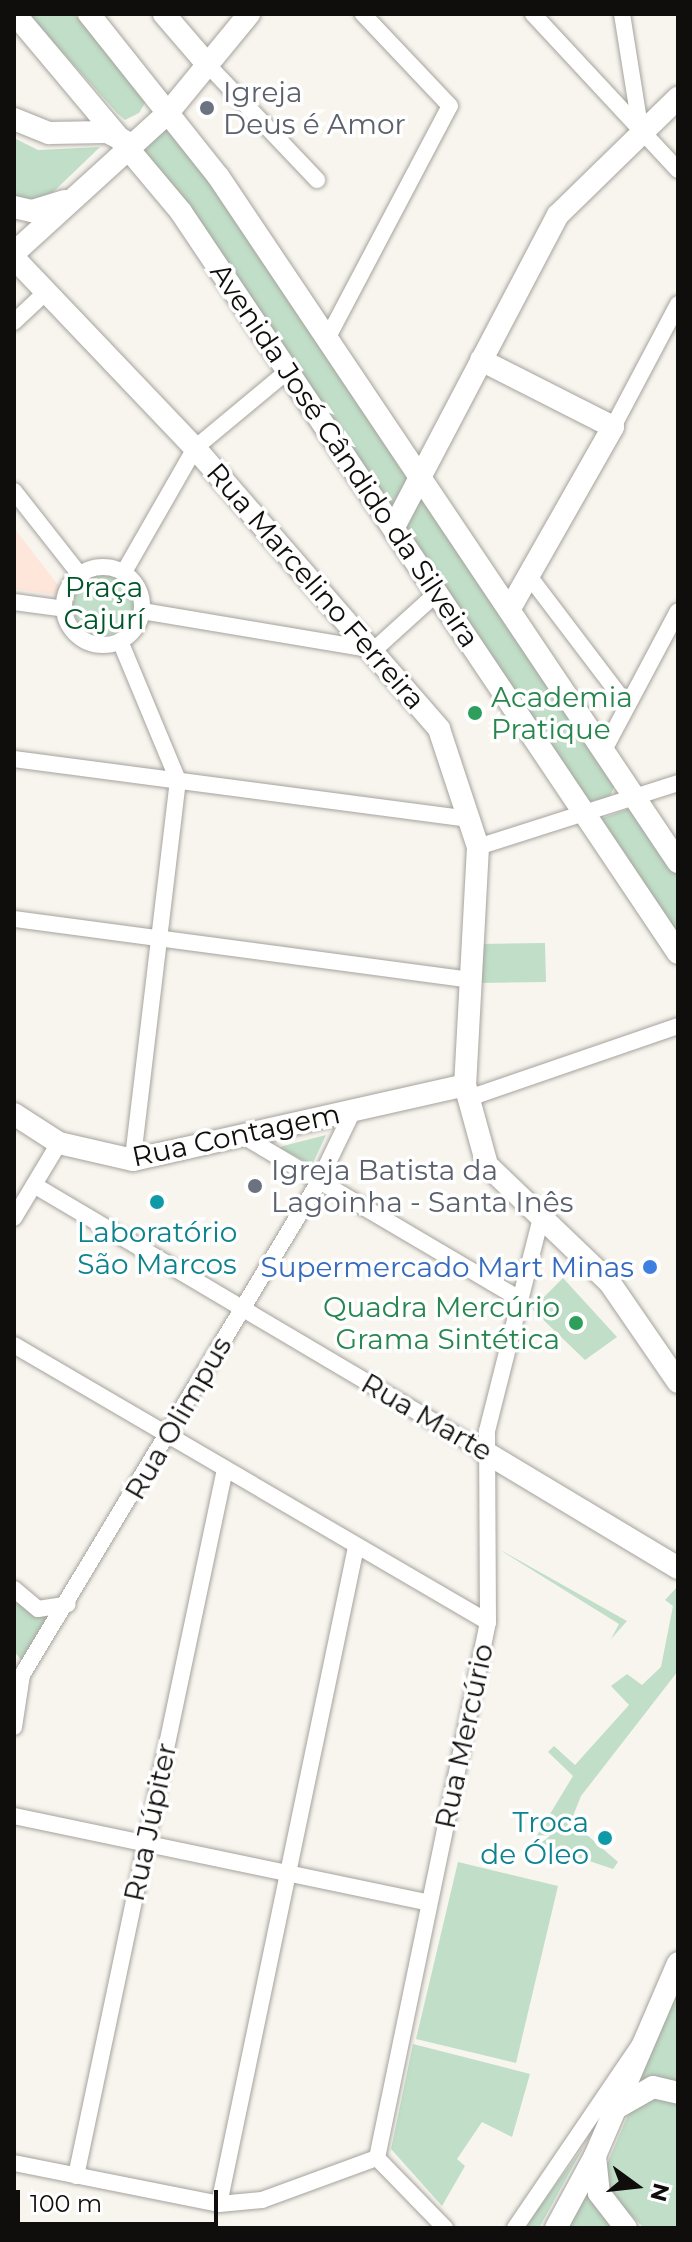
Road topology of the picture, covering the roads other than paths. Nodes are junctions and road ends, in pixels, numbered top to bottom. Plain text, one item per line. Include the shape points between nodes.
1 (15, 14) edge
2 (89, 14) edge
3 (164, 14) edge
4 (249, 14) edge
5 (363, 14) edge
6 (533, 14) edge
7 (622, 14) edge
8 (207, 64) junction
9 (678, 98) edge
10 (167, 114) junction
11 (14, 119) edge
12 (641, 133) junction
13 (132, 145) junction
14 (678, 170) edge
15 (317, 180) dead end
16 (68, 199) junction
17 (14, 207) edge
18 (14, 256) edge
19 (46, 292) junction
20 (678, 304) edge
21 (14, 322) edge
22 (328, 337) junction
23 (481, 360) junction
24 (289, 370) junction
25 (613, 427) junction
26 (195, 448) junction
27 (421, 476) junction
28 (14, 491) edge
29 (394, 527) junction
30 (124, 572) junction
31 (80, 575) junction
32 (529, 576) junction
33 (438, 592) junction
34 (14, 602) edge
35 (65, 609) junction
36 (509, 610) junction
37 (142, 611) junction
38 (678, 611) edge
39 (120, 641) junction
40 (374, 650) junction
41 (627, 705) junction
42 (604, 750) junction
43 (14, 759) edge
44 (178, 780) junction
45 (678, 783) edge
46 (636, 798) junction
47 (587, 815) junction
48 (471, 819) junction
49 (478, 847) junction
50 (678, 862) edge
51 (14, 919) edge
52 (159, 936) junction
53 (678, 953) edge
54 (472, 980) junction
55 (678, 1026) edge
56 (466, 1092) junction
57 (353, 1111) junction
58 (14, 1114) edge
59 (243, 1136) junction
60 (59, 1143) junction
61 (133, 1160) junction
62 (318, 1183) junction
63 (34, 1185) junction
64 (541, 1217) junction
65 (14, 1218) edge
66 (518, 1298) junction
67 (242, 1308) junction
68 (14, 1345) edge
69 (678, 1382) edge
70 (169, 1434) junction
71 (485, 1452) junction
72 (225, 1469) junction
73 (356, 1547) junction
74 (656, 1550) junction
75 (678, 1557) edge
76 (678, 1568) edge
77 (14, 1589) edge
78 (68, 1604) junction
79 (488, 1622) junction
80 (18, 1668) edge
81 (14, 1727) edge
82 (14, 1816) edge
83 (145, 1844) junction
84 (287, 1874) junction
85 (429, 1903) junction
86 (678, 1963) edge
87 (645, 2041) junction
88 (678, 2093) edge
89 (618, 2107) junction
90 (595, 2156) junction
91 (377, 2158) junction
92 (14, 2163) edge
93 (76, 2176) junction
94 (219, 2204) junction
95 (445, 2228) edge
96 (515, 2228) edge
97 (556, 2228) edge
98 (626, 2228) edge

1 - 13 street, Avenida José Cândido da Silveira
2 - 10 street, Avenida José Cândido da Silveira
3 - 8 street
4 - 8 street
5 - 22 street via 450,106
6 - 12 street
7 - 12 street
8 - 10 street
8 - 15 street
9 - 12 street
10 - 13 street
10 - 22 street, Avenida José Cândido da Silveira
11 - 13 street via 49,133 107,132
12 - 14 street
12 - 23 street via 558,215
13 - 16 street
13 - 24 street, Avenida José Cândido da Silveira
16 - 17 street via 32,211
16 - 18 street
18 - 19 street, Rua Marcelino Ferreira
19 - 21 street
19 - 26 street, Rua Marcelino Ferreira
20 - 25 street
22 - 27 street, Avenida José Cândido da Silveira
23 - 25 street
23 - 27 street
24 - 26 street
24 - 29 street, Avenida José Cândido da Silveira
25 - 32 street
26 - 30 street
26 - 40 street, Rua Marcelino Ferreira
27 - 29 street
27 - 36 street, Avenida José Cândido da Silveira
28 - 31 street
29 - 33 street, Avenida José Cândido da Silveira
30 - 31 street via 102,567
30 - 37 street via 139,589
31 - 35 street
32 - 36 street
32 - 41 street
33 - 40 street
33 - 47 street, Avenida José Cândido da Silveira
34 - 35 street
35 - 39 street via 80,637 99,644
36 - 42 street, Avenida José Cândido da Silveira
37 - 39 street
37 - 40 street
38 - 41 street
39 - 44 street
40 - 48 street, Rua Marcelino Ferreira via 439,729
41 - 42 street
42 - 46 street, Avenida José Cândido da Silveira
43 - 44 street
44 - 48 street
44 - 52 street
45 - 46 street
46 - 47 street
46 - 50 street, Avenida José Cândido da Silveira
47 - 49 street
47 - 53 street, Avenida José Cândido da Silveira
48 - 49 street, Rua Marcelino Ferreira
49 - 54 street, Rua Marcelino Ferreira
51 - 52 street
52 - 54 street
52 - 61 street
54 - 56 street, Rua Marcelino Ferreira
55 - 56 street
56 - 57 street, Rua Contagem
56 - 64 street, Rua Marcelino Ferreira via 487,1165
57 - 59 street, Rua Contagem
57 - 62 street, Rua Olimpus
58 - 60 street, Rua Contagem
59 - 61 street, Rua Contagem
59 - 62 street
60 - 61 street, Rua Contagem
60 - 63 street
62 - 66 street
62 - 67 street, Rua Olimpus
63 - 65 street
63 - 67 street, Rua Marte
64 - 66 street, Rua Mercúrio
64 - 69 street, Rua Marcelino Ferreira via 610,1283
66 - 71 street, Rua Mercúrio
67 - 70 street, Rua Olimpus
67 - 71 street, Rua Marte
68 - 70 street
70 - 72 street
70 - 78 street, Rua Olimpus
71 - 74 street, Rua Marte via 585,1500
71 - 79 street, Rua Mercúrio
72 - 73 street
72 - 83 street, Rua Júpiter
73 - 79 street
73 - 84 street
74 - 75 street, Rua Marte
74 - 76 street, Rua Marte
77 - 78 street via 38,1609
78 - 80 street, Rua Olimpus
79 - 85 street, Rua Mercúrio
80 - 81 street, Rua Olimpus
82 - 83 street
83 - 84 street
83 - 93 street, Rua Júpiter
84 - 85 street
84 - 94 street
85 - 91 street, Rua Mercúrio
86 - 87 street
87 - 89 street
87 - 96 street via 630,2050
88 - 89 street via 653,2087
89 - 90 street
90 - 97 street
90 - 98 street via 603,2202
91 - 94 street via 262,2200
91 - 95 street
92 - 93 street
93 - 94 street

